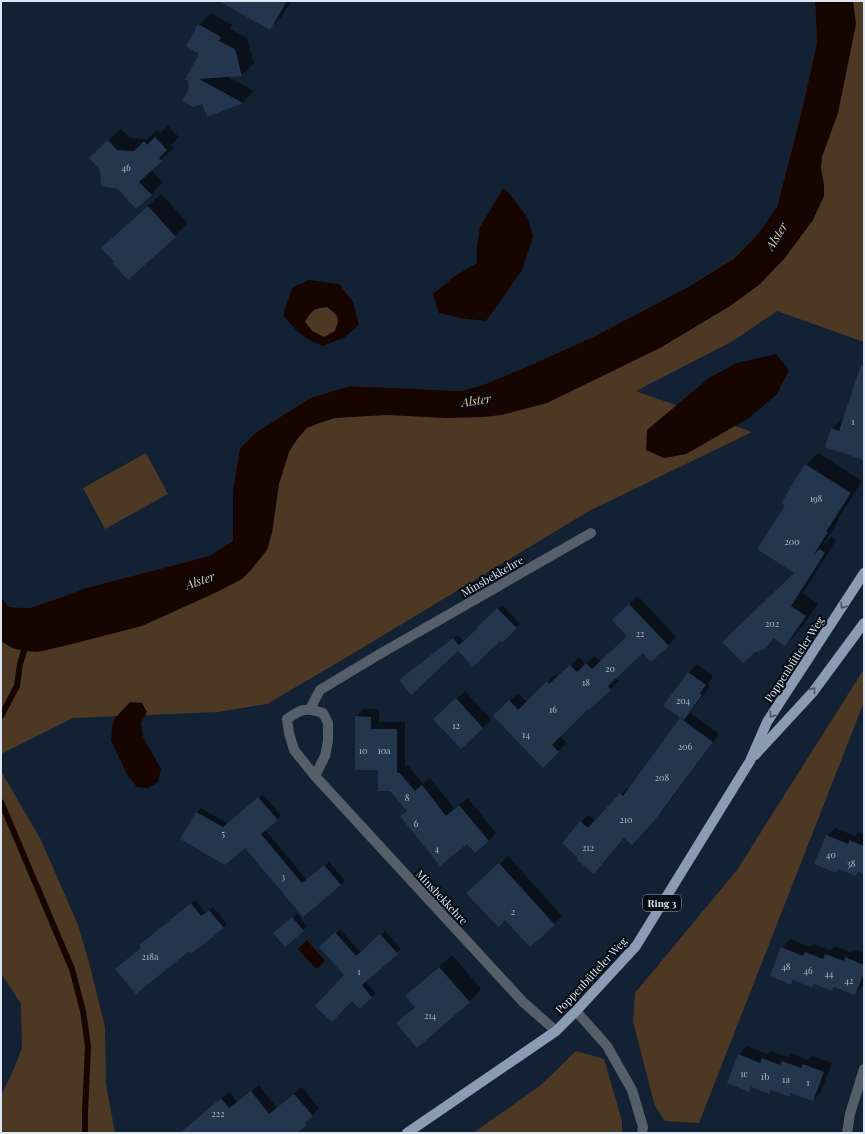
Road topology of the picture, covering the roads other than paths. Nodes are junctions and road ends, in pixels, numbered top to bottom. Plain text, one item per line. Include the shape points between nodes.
1 (591, 533) dead end
2 (864, 573) edge
3 (864, 623) edge
4 (310, 709) junction
5 (750, 761) junction
6 (314, 776) junction
7 (576, 1011) junction
8 (556, 1031) junction
9 (864, 1069) edge
10 (407, 1133) edge
11 (642, 1133) edge
12 (847, 1133) edge

1 - 4 street, Minsbekkehre via 326,686 320,690
2 -> 5 main road, Poppenbütteler Weg / Ring 3 via 767,722
5 -> 3 main road, Poppenbütteler Weg / Ring 3 via 813,692
4 - 6 street via 323,713 328,723 326,756
4 - 6 street, Minsbekkehre via 298,711 287,719 294,750
5 - 7 main road, Poppenbütteler Weg / Ring 3 via 636,946
6 - 8 street, Minsbekkehre via 523,1002
7 - 8 main road, Poppenbütteler Weg / Ring 3
7 - 11 street via 606,1046 632,1090 643,1127
8 - 10 main road, Poppenbütteler Weg / Ring 3
9 - 12 street

